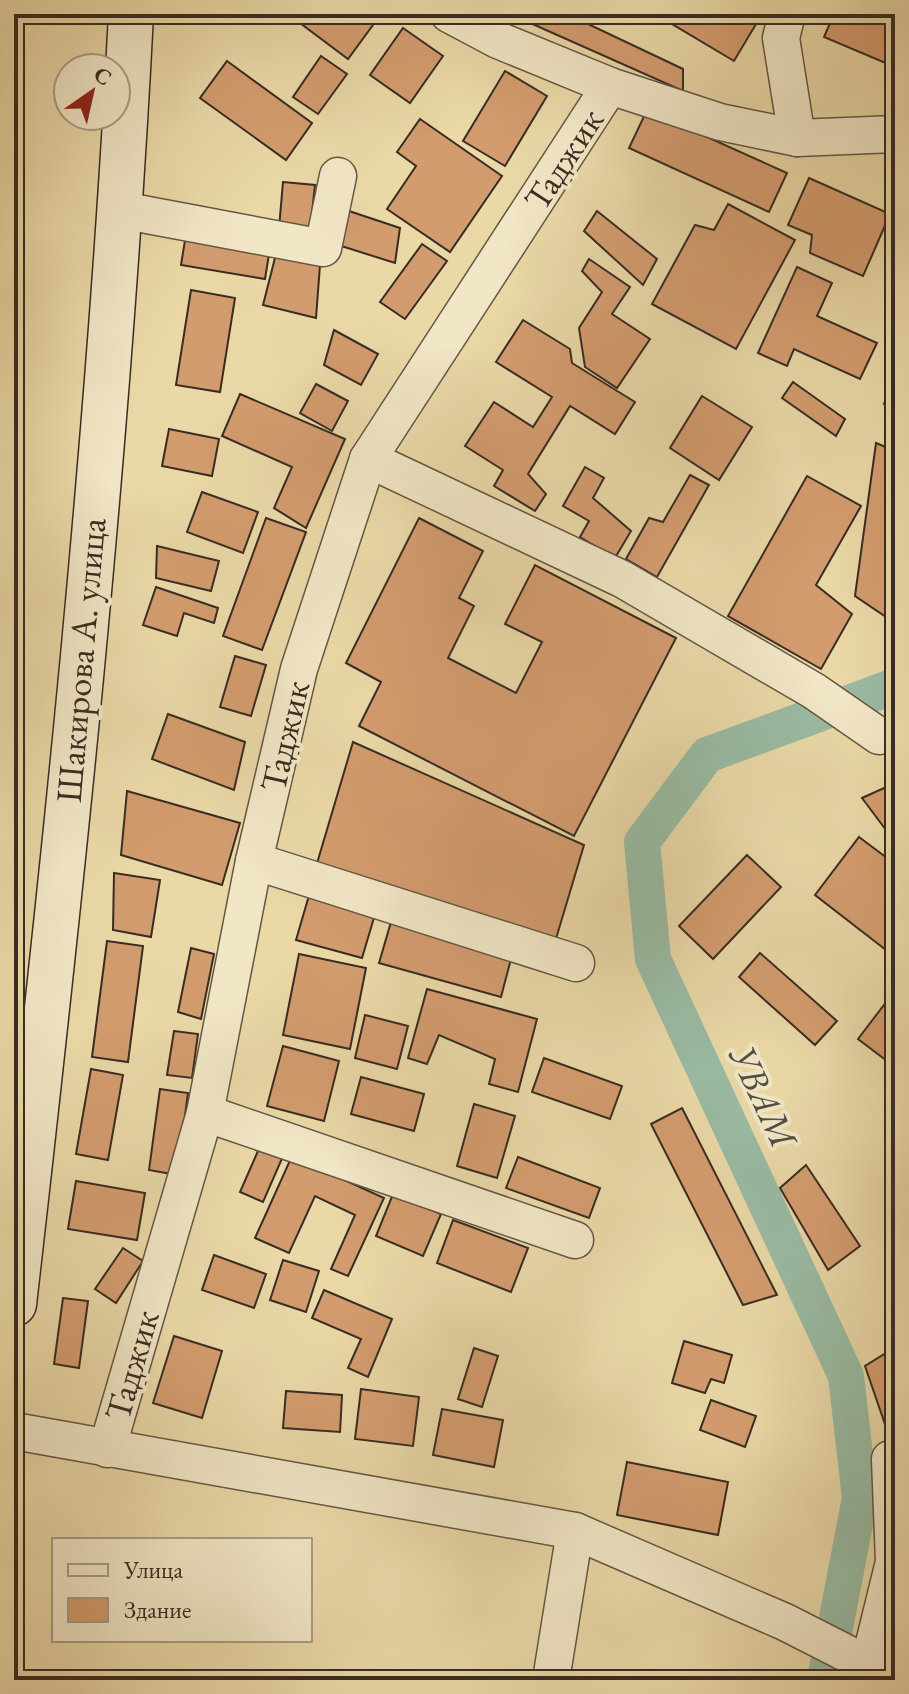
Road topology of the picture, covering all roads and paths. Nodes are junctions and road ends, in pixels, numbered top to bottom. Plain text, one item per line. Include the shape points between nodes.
1 (131, 14) edge
2 (449, 14) edge
3 (787, 14) edge
4 (610, 86) junction
5 (895, 134) edge
6 (797, 138) junction
7 (338, 176) dead end
8 (121, 210) junction
9 (368, 459) junction
10 (866, 726) dead end
11 (254, 861) junction
12 (576, 963) dead end
13 (205, 1113) junction
14 (21, 1182) edge
15 (575, 1240) dead end
16 (14, 1304) edge
17 (14, 1431) edge
18 (107, 1449) junction
19 (890, 1459) dead end
20 (575, 1531) junction
21 (872, 1672) edge
22 (551, 1680) edge

1 - 8 main road, Шакирова А. улица
2 - 4 street
3 - 6 street via 781,38
4 - 6 street via 720,122
4 - 9 street, Таджик
5 - 6 street
7 - 8 street via 323,248
8 - 14 main road, Шакирова А. улица via 78,684
9 - 10 street via 622,579
9 - 11 street, Таджик via 299,669
11 - 12 street
11 - 13 street, Таджик
13 - 15 street
13 - 18 street, Таджик
14 - 16 main road, Шакирова А. улица
17 - 18 street
18 - 20 street
19 - 21 street via 894,1562
20 - 21 street via 785,1622
20 - 22 street

